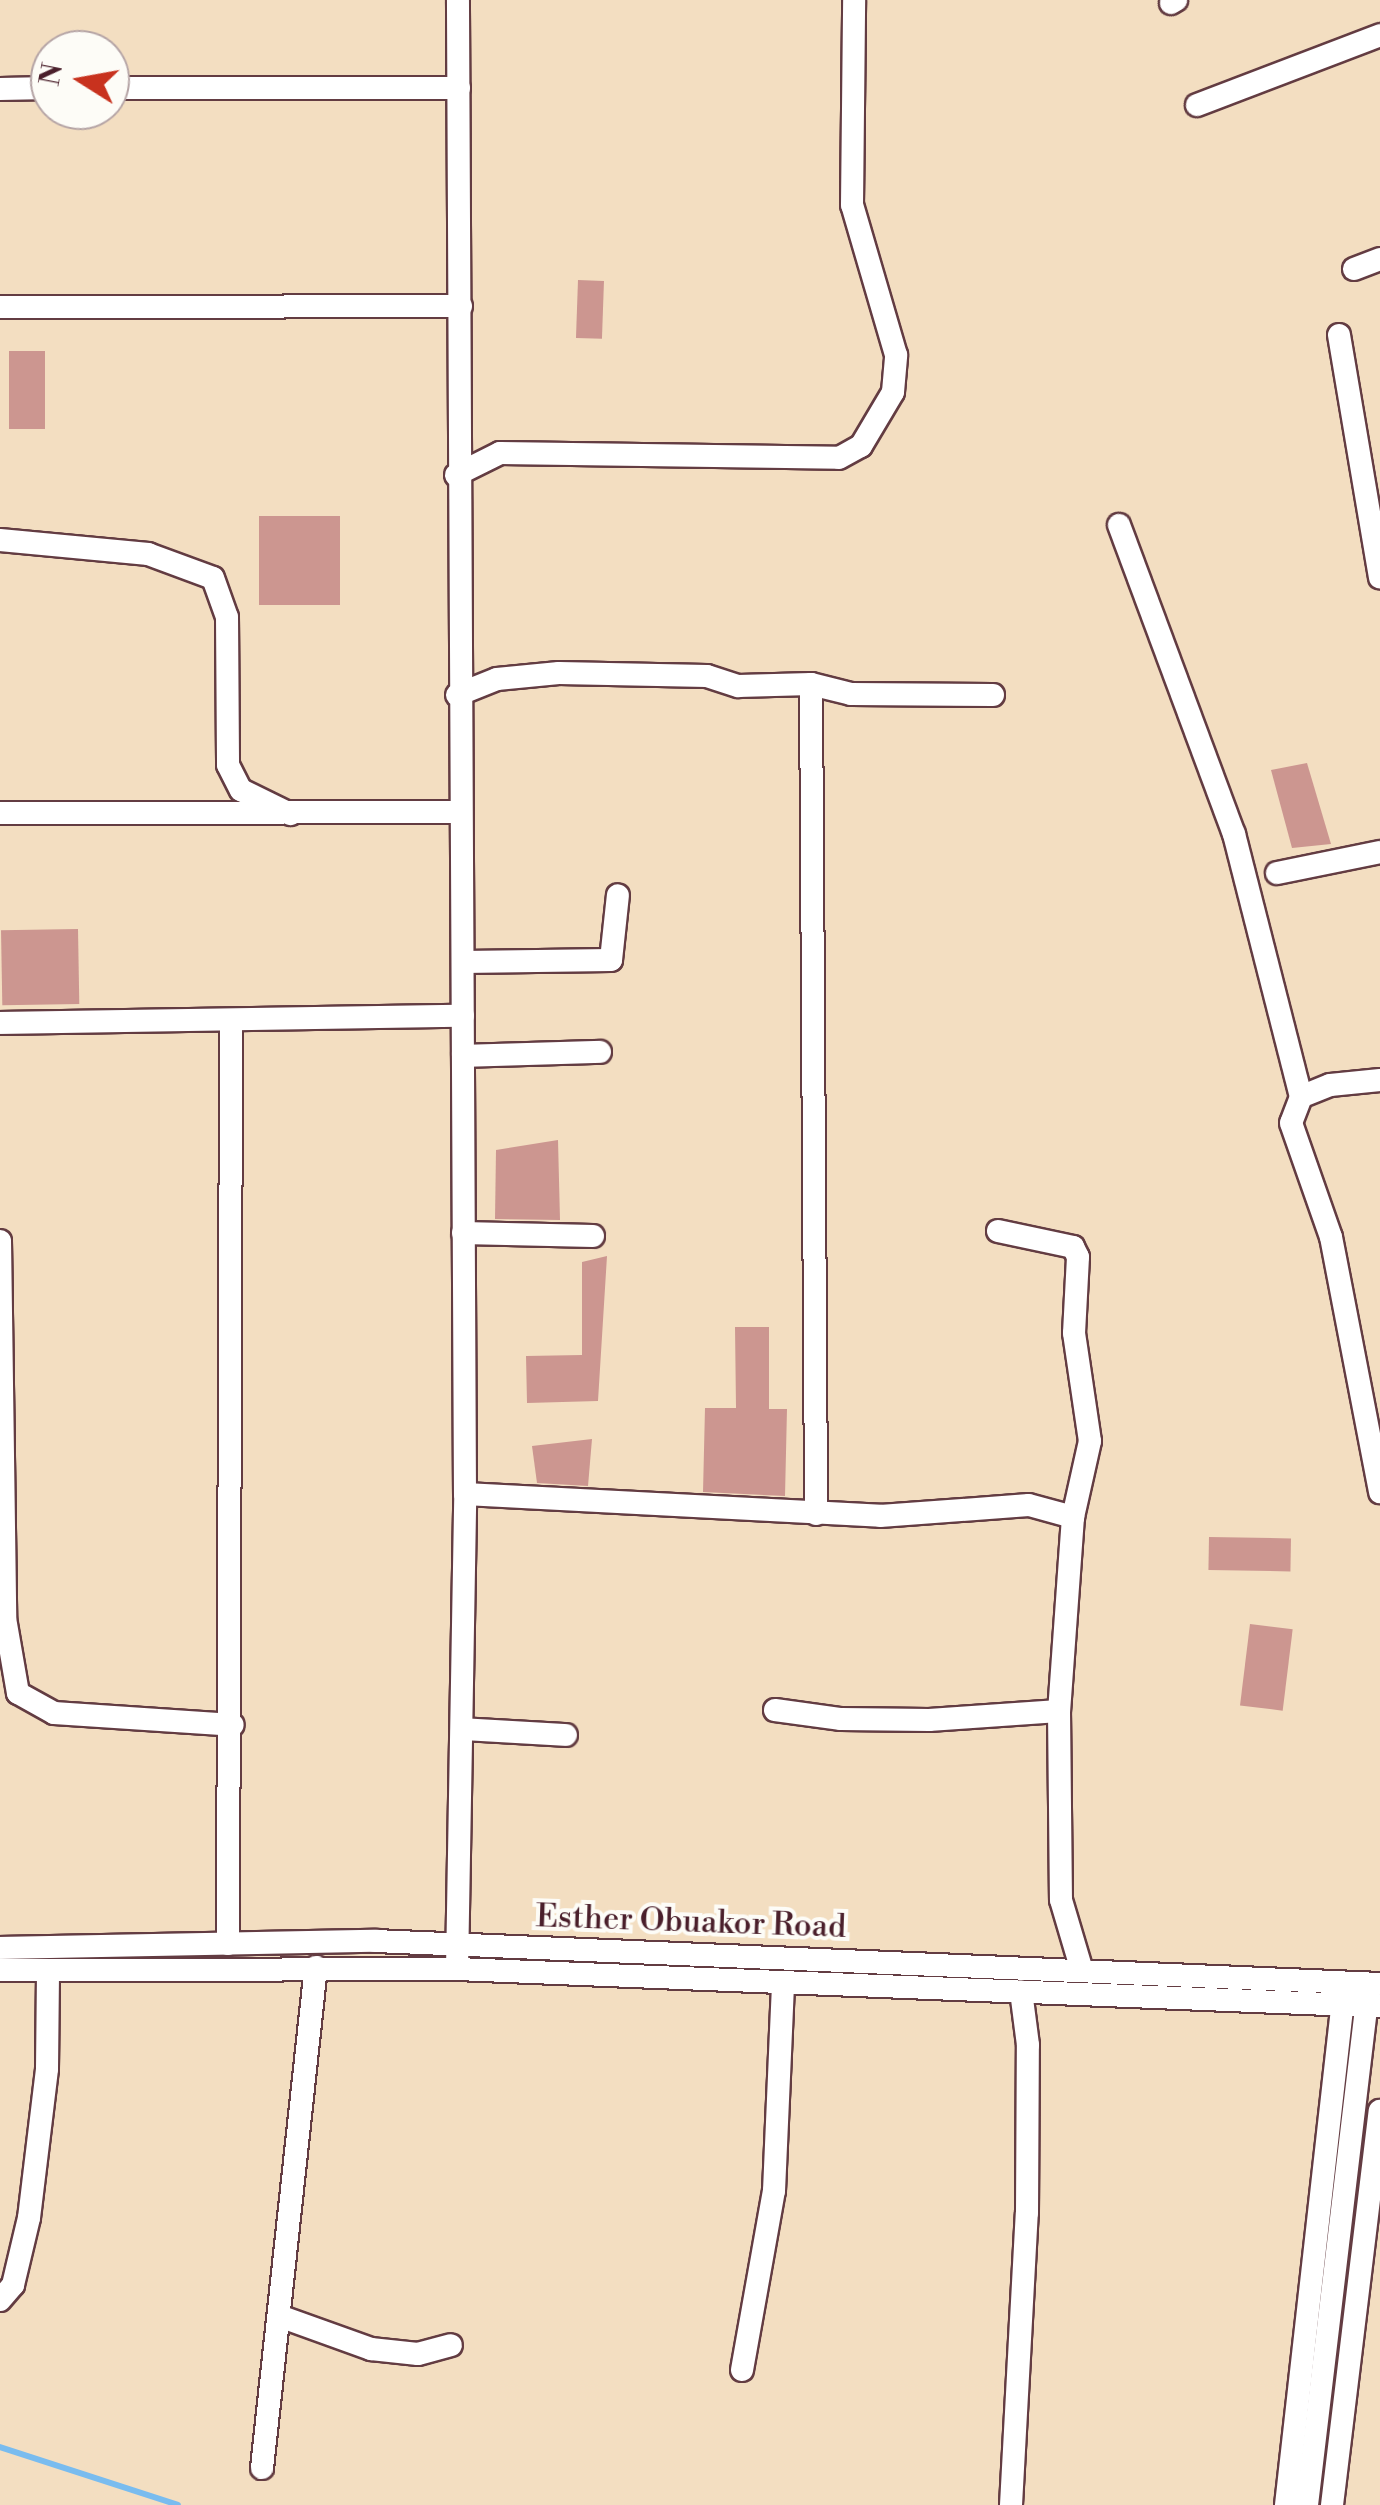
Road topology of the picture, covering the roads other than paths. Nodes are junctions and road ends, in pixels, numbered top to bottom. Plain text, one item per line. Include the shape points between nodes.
1 (458, 0) edge
2 (854, 0) edge
3 (1380, 35) edge
4 (30, 88) edge
5 (130, 88) edge
6 (459, 88) junction
7 (0, 89) edge
8 (1197, 105) dead end
9 (1380, 259) edge
10 (1354, 269) dead end
11 (461, 306) junction
12 (0, 307) edge
13 (1339, 335) dead end
14 (456, 475) junction
15 (1119, 525) dead end
16 (0, 540) edge
17 (1380, 578) edge
18 (811, 684) junction
19 (457, 696) junction
20 (994, 696) dead end
21 (461, 812) junction
22 (0, 813) edge
23 (290, 814) junction
24 (1380, 852) edge
25 (1277, 873) dead end
26 (618, 895) dead end
27 (463, 962) junction
28 (463, 1016) junction
29 (230, 1020) junction
30 (0, 1024) edge
31 (600, 1052) dead end
32 (463, 1056) junction
33 (1380, 1080) edge
34 (1300, 1097) junction
35 (998, 1231) dead end
36 (463, 1233) junction
37 (593, 1236) dead end
38 (0, 1241) edge
39 (1380, 1492) edge
40 (465, 1494) junction
41 (816, 1514) junction
42 (1073, 1517) junction
43 (776, 1710) dead end
44 (1059, 1711) junction
45 (233, 1726) junction
46 (462, 1729) junction
47 (566, 1735) dead end
48 (228, 1944) junction
49 (458, 1945) junction
50 (0, 1948) edge
51 (316, 1968) junction
52 (456, 1969) junction
53 (0, 1970) edge
54 (48, 1970) junction
55 (1082, 1970) junction
56 (783, 1982) junction
57 (1020, 1991) junction
58 (1343, 1993) junction
59 (1374, 1995) edge
60 (1380, 2111) edge
61 (0, 2300) edge
62 (282, 2318) junction
63 (452, 2345) dead end
64 (742, 2370) dead end
65 (262, 2468) dead end
66 (1011, 2505) edge
67 (1286, 2505) edge
68 (1306, 2505) edge
69 (1332, 2505) edge

1 - 6 street
2 - 14 street via 852,206 896,355 887,406 861,446 839,458 500,453
3 - 8 street
4 - 7 street
5 - 6 street
6 - 11 street
9 - 10 street
11 - 12 street
11 - 14 street
13 - 17 street
14 - 19 street
15 - 34 street via 1234,834
16 - 23 street via 148,554 213,578 223,591 227,617 228,764 241,790
18 - 19 street via 558,673 497,679
18 - 20 street via 851,694
18 - 41 street
19 - 21 street
21 - 23 street
21 - 27 street
22 - 23 street
24 - 25 street
26 - 27 street via 618,947 611,960
27 - 28 street
28 - 29 street
28 - 32 street
29 - 30 street
29 - 45 street
31 - 32 street
32 - 36 street
33 - 34 street via 1330,1085
34 - 39 street via 1291,1123 1331,1237
35 - 42 street via 1073,1247 1078,1257 1074,1333 1090,1441
36 - 37 street
36 - 40 street
38 - 45 street via 5,1618 18,1693 54,1713
40 - 41 street
40 - 46 street
41 - 42 street via 1029,1505
42 - 44 street
43 - 44 street via 841,1720
44 - 55 street via 1061,1900
45 - 48 street
46 - 47 street
46 - 49 street
48 - 49 street, Esther Obuakor Road
48 - 50 street, Esther Obuakor Road
49 - 52 street
49 - 55 street, Esther Obuakor Road
51 - 52 street, Esther Obuakor Road
51 - 54 street, Esther Obuakor Road
51 - 62 street
52 - 56 street, Esther Obuakor Road
53 - 54 street, Esther Obuakor Road
54 - 61 street via 48,2069 29,2218 13,2285
55 - 58 street, Esther Obuakor Road
56 - 57 street, Esther Obuakor Road
56 - 64 street via 774,2191
57 - 58 street, Esther Obuakor Road
57 - 66 street via 1028,2045 1027,2213
58 - 59 street, Esther Obuakor Road
58 - 67 street
59 - 68 street
60 - 69 street
62 - 63 street via 371,2349 418,2354
62 - 65 street

